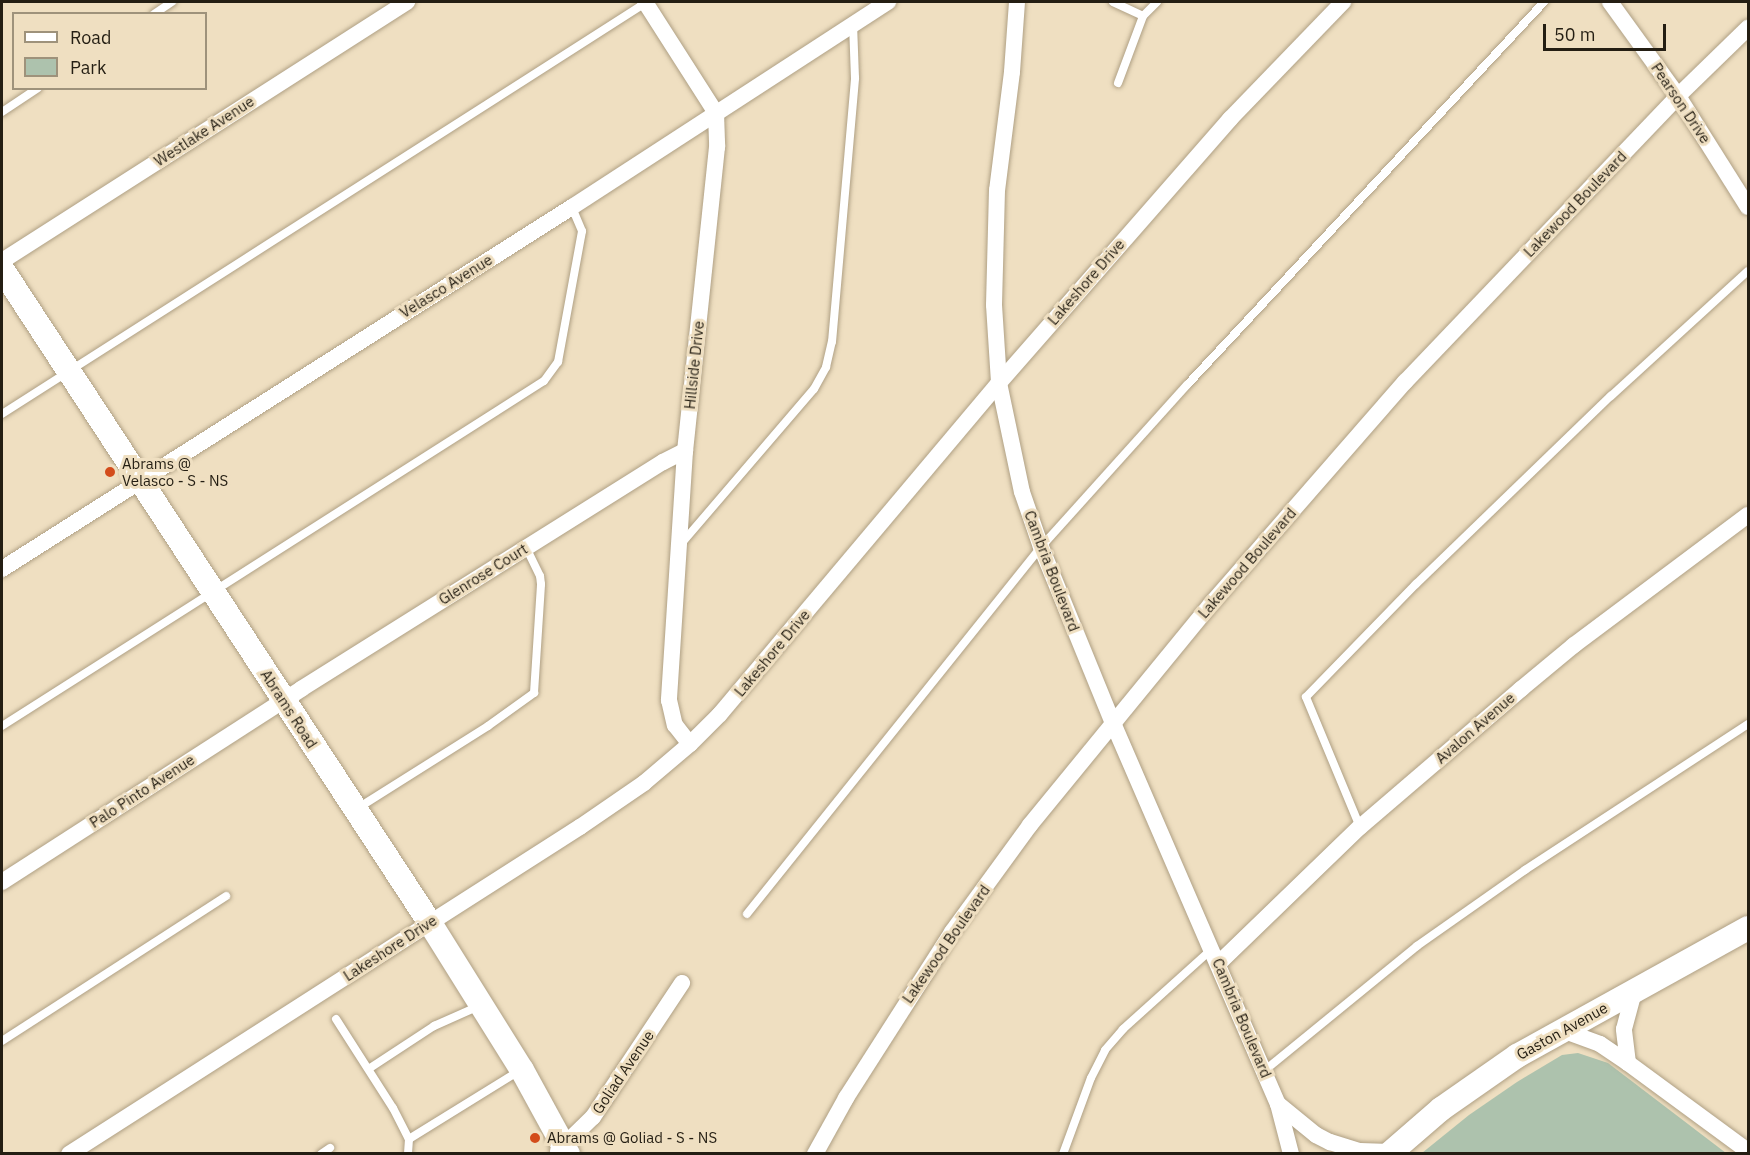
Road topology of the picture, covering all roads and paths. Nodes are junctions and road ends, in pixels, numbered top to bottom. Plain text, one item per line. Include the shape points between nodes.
1 (172, 2) edge
2 (407, 2) edge
3 (646, 2) edge
4 (888, 2) edge
5 (1017, 2) edge
6 (1113, 2) edge
7 (1157, 2) edge
8 (1343, 2) edge
9 (1544, 2) edge
10 (1610, 2) edge
11 (157, 12) edge
12 (1143, 16) junction
13 (853, 24) junction
14 (1749, 28) edge
15 (1118, 83) dead end
16 (35, 90) edge
17 (1678, 96) junction
18 (2, 112) edge
19 (716, 113) junction
20 (572, 207) junction
21 (1749, 207) edge
22 (2, 261) edge
23 (2, 269) edge
24 (1749, 271) edge
25 (69, 372) junction
26 (999, 383) junction
27 (2, 414) edge
28 (685, 451) junction
29 (139, 480) junction
30 (1749, 515) edge
31 (526, 547) junction
32 (679, 547) junction
33 (1041, 547) junction
34 (2, 569) edge
35 (212, 592) junction
36 (283, 700) junction
37 (1113, 723) junction
38 (1749, 724) edge
39 (2, 726) edge
40 (690, 744) junction
41 (355, 810) junction
42 (1360, 827) junction
43 (2, 882) edge
44 (226, 896) dead end
45 (747, 914) dead end
46 (430, 923) junction
47 (1749, 928) edge
48 (1216, 956) junction
49 (682, 983) dead end
50 (1634, 991) junction
51 (482, 1005) junction
52 (336, 1019) dead end
53 (1562, 1030) junction
54 (2, 1041) edge
55 (1628, 1063) junction
56 (370, 1068) junction
57 (522, 1070) junction
58 (1265, 1070) junction
59 (1278, 1104) junction
60 (409, 1139) junction
61 (330, 1148) dead end
62 (562, 1151) edge
63 (1749, 1151) edge
64 (1389, 1153) edge
65 (69, 1154) edge
66 (321, 1154) edge
67 (408, 1154) edge
68 (815, 1154) edge
69 (1063, 1154) edge
70 (1291, 1154) edge

1 - 11 lane
2 - 22 street, Westlake Avenue
3 - 19 street
3 - 25 lane
4 - 13 street, Velasco Avenue
5 - 26 street, Cambria Boulevard via 997,190 994,305
6 - 12 lane
7 - 12 lane
8 - 26 street, Lakeshore Drive via 1230,119
9 - 33 lane
10 - 17 street, Pearson Drive
12 - 15 lane
13 - 19 street, Velasco Avenue
13 - 32 lane via 855,78 832,342 826,367 814,389
14 - 17 street, Lakewood Boulevard
16 - 18 lane
17 - 21 street, Pearson Drive
17 - 37 street, Lakewood Boulevard via 1406,382 1211,604
19 - 20 street, Velasco Avenue
19 - 28 street, Hillside Drive via 717,147
20 - 29 street, Velasco Avenue
20 - 35 lane via 582,231 558,362 544,381
23 - 25 main road, Abrams Road
24 - 42 lane via 1603,404 1416,584 1306,697
25 - 27 lane
25 - 29 main road, Abrams Road
26 - 33 street, Cambria Boulevard via 1022,492
26 - 40 street, Lakeshore Drive via 720,714
28 - 31 street, Glenrose Court
28 - 32 street, Hillside Drive
29 - 34 street, Velasco Avenue
29 - 35 main road, Abrams Road
30 - 42 street, Avalon Avenue via 1574,645
31 - 36 street, Glenrose Court
31 - 41 lane via 541,584 534,693
32 - 40 street, Hillside Drive via 669,700 675,725
33 - 37 street, Cambria Boulevard
33 - 45 lane
35 - 36 main road, Abrams Road
35 - 39 lane
36 - 41 main road, Abrams Road
36 - 43 street, Palo Pinto Avenue
37 - 48 street, Cambria Boulevard
37 - 68 street, Lakewood Boulevard via 1030,825 952,932 846,1098
38 - 58 lane via 1525,870 1426,940
40 - 46 street, Lakeshore Drive via 644,783
41 - 46 main road, Abrams Road
42 - 48 street, Avalon Avenue
44 - 54 lane
46 - 51 main road, Abrams Road
46 - 65 street, Lakeshore Drive
47 - 50 main road, Gaston Avenue
48 - 58 street, Cambria Boulevard
48 - 69 lane via 1123,1029 1105,1050
49 - 62 street, Goliad Avenue via 592,1117
50 - 53 main road, Gaston Avenue
50 - 55 street via 1624,1029
51 - 56 lane via 434,1026
51 - 57 main road, Abrams Road
52 - 56 lane
53 - 55 street via 1600,1044
53 - 64 main road, Gaston Avenue via 1477,1082
55 - 63 street
56 - 60 lane
57 - 60 lane
57 - 62 main road, Abrams Road
58 - 59 street, Cambria Boulevard
59 - 64 street, Cambria Boulevard via 1330,1142 1360,1151
59 - 70 street, Cambria Boulevard
60 - 67 lane
61 - 66 lane

